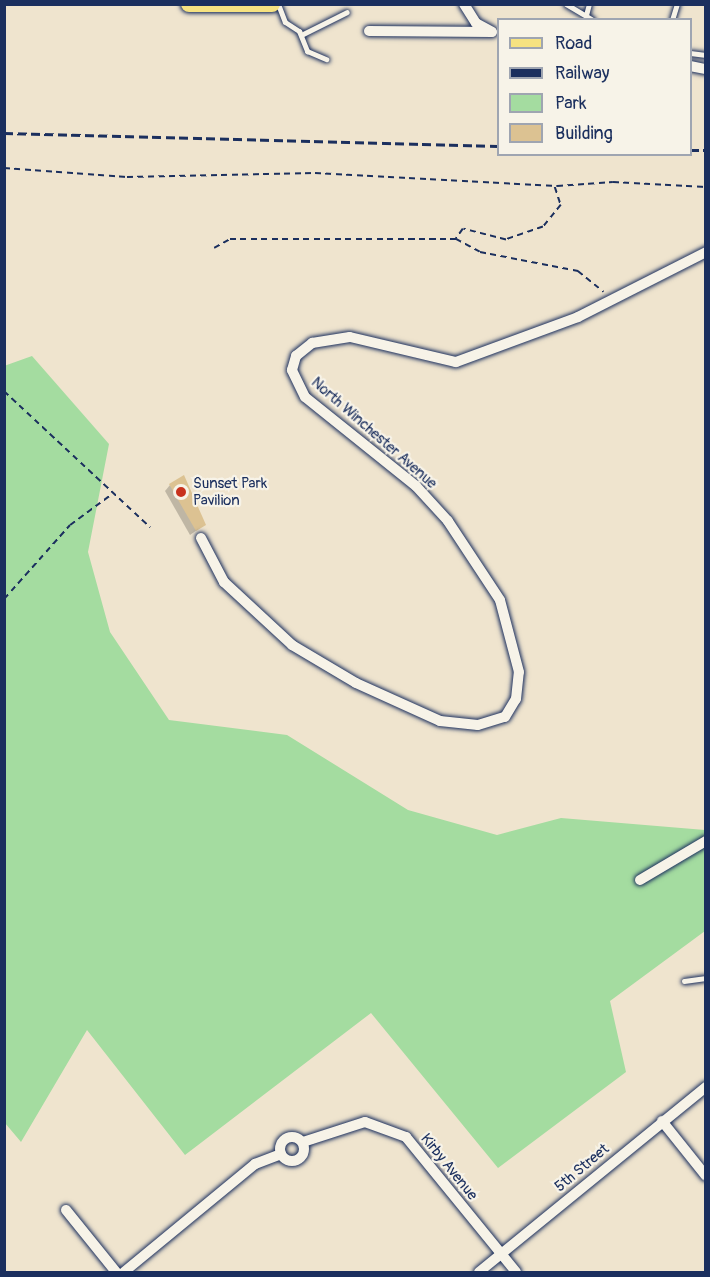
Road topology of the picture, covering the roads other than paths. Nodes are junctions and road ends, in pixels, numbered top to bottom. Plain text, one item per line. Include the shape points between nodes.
1 (189, 4) edge
2 (272, 4) edge
3 (278, 4) edge
4 (464, 4) edge
5 (566, 4) edge
6 (589, 4) edge
7 (347, 12) dead end
8 (586, 15) junction
9 (590, 18) edge
10 (369, 31) dead end
11 (495, 32) edge
12 (301, 35) junction
13 (326, 60) dead end
14 (705, 252) edge
15 (201, 538) dead end
16 (705, 841) edge
17 (640, 880) dead end
18 (705, 978) edge
19 (684, 981) dead end
20 (705, 1087) edge
21 (662, 1122) junction
22 (303, 1142) junction
23 (281, 1154) junction
24 (705, 1176) edge
25 (66, 1210) dead end
26 (501, 1255) junction
27 (116, 1272) edge
28 (124, 1272) edge
29 (479, 1272) edge
30 (516, 1272) edge

1 - 2 main road
3 - 12 lane via 285,22
4 - 11 street via 476,23
5 - 8 lane
6 - 8 lane
7 - 12 lane
8 - 9 lane
10 - 11 street
12 - 13 lane via 307,51
14 - 15 street, North Winchester Avenue via 610,301 456,362 350,337 312,343 296,356 292,370 305,397 380,455 448,521 500,600 519,672 516,699 505,717 478,725 440,721 356,683 292,645 224,582
16 - 17 street
18 - 19 lane
20 - 21 street, 5th Street
21 - 24 street
21 - 26 street, 5th Street
22 - 23 street, Kirby Avenue via 288,1137
22 - 23 street, Kirby Avenue via 304,1153 297,1161
22 - 26 street, Kirby Avenue via 357,1122 394,1130 420,1151
23 - 28 street, Kirby Avenue via 255,1164
25 - 27 street
26 - 29 street, 5th Street
26 - 30 street, Kirby Avenue

